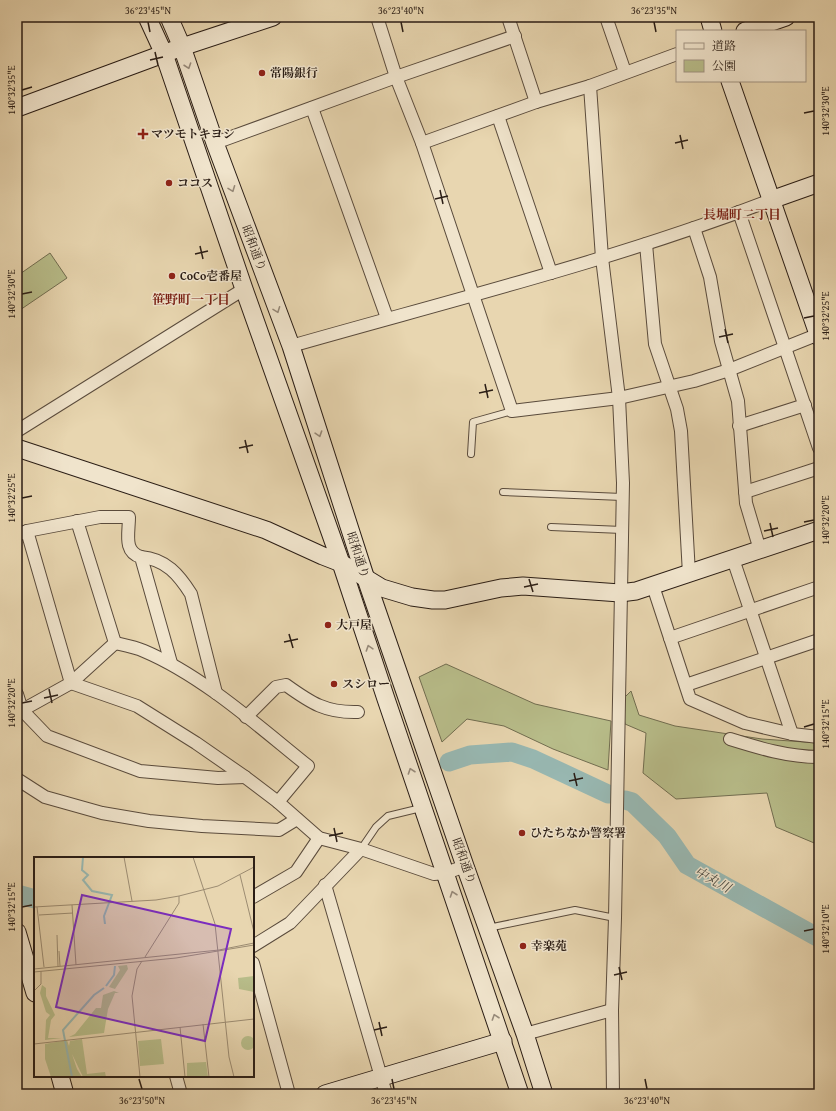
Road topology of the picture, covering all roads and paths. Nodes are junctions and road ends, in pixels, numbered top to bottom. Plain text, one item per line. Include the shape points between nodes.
1 (147, 17) edge
2 (169, 17) edge
3 (273, 17) edge
4 (377, 17) edge
5 (508, 17) edge
6 (606, 17) edge
7 (709, 17) edge
8 (786, 17) edge
9 (713, 30) edge
10 (748, 30) edge
11 (515, 36) junction
12 (182, 47) junction
13 (164, 54) junction
14 (676, 54) edge
15 (625, 72) junction
16 (396, 77) junction
17 (730, 82) edge
18 (590, 86) junction
19 (536, 102) junction
20 (17, 108) edge
21 (312, 108) junction
22 (498, 116) junction
23 (215, 143) junction
24 (422, 143) junction
25 (819, 183) edge
26 (771, 200) junction
27 (739, 212) junction
28 (694, 228) junction
29 (646, 244) junction
30 (602, 258) junction
31 (551, 273) junction
32 (244, 289) junction
33 (472, 295) junction
34 (387, 318) junction
35 (819, 335) edge
36 (291, 346) junction
37 (786, 348) junction
38 (729, 370) junction
39 (670, 387) junction
40 (619, 398) junction
41 (805, 406) junction
42 (512, 411) junction
43 (740, 426) junction
44 (17, 431) edge
45 (17, 448) edge
46 (819, 448) edge
47 (471, 454) dead end
48 (819, 468) edge
49 (503, 492) dead end
50 (745, 492) junction
51 (622, 497) junction
52 (77, 521) junction
53 (552, 527) dead end
54 (622, 530) junction
55 (819, 530) edge
56 (22, 533) edge
57 (760, 550) junction
58 (141, 557) junction
59 (733, 559) junction
60 (341, 563) junction
61 (689, 574) junction
62 (365, 576) junction
63 (653, 586) junction
64 (819, 587) edge
65 (620, 593) junction
66 (750, 610) junction
67 (670, 638) junction
68 (819, 640) edge
69 (115, 643) junction
70 (767, 657) junction
71 (171, 663) junction
72 (72, 683) junction
73 (686, 685) junction
74 (216, 693) junction
75 (17, 694) edge
76 (19, 712) edge
77 (358, 712) dead end
78 (246, 716) junction
79 (792, 734) junction
80 (819, 737) edge
81 (730, 739) dead end
82 (819, 757) edge
83 (245, 778) junction
84 (17, 779) edge
85 (278, 802) junction
86 (423, 807) junction
87 (297, 819) junction
88 (320, 838) junction
89 (361, 849) junction
90 (465, 866) junction
91 (446, 873) junction
92 (325, 885) junction
93 (254, 896) edge
94 (615, 918) junction
95 (488, 928) junction
96 (17, 932) edge
97 (254, 945) edge
98 (254, 967) edge
99 (34, 990) edge
100 (612, 1010) junction
101 (525, 1034) junction
102 (503, 1041) junction
103 (60, 1077) edge
104 (176, 1077) edge
105 (381, 1078) junction
106 (65, 1094) edge
107 (181, 1094) edge
108 (289, 1094) edge
109 (325, 1094) edge
110 (386, 1094) edge
111 (520, 1094) edge
112 (544, 1094) edge
113 (613, 1094) edge

1 - 13 street, 昭和通り
2 - 12 street, 昭和通り
3 - 12 street
4 - 16 street
5 - 11 street
6 - 15 street
7 - 9 street
8 - 10 street
11 - 16 street
11 - 19 street
12 - 13 street
12 -> 23 street, 昭和通り
13 - 20 street
13 - 32 street, 昭和通り
14 - 15 street
15 - 18 street
16 - 21 street
16 - 24 street
17 - 26 street
18 - 19 street
18 - 30 street
19 - 22 street
21 - 23 street
21 - 34 street
22 - 24 street
22 - 31 street
23 -> 36 street, 昭和通り
24 - 33 street
25 - 26 street
26 - 27 street
26 - 35 street
27 - 28 street
27 - 37 street
28 - 29 street
28 - 38 street via 710,277 720,341
29 - 30 street
29 - 39 street via 655,344
30 - 31 street
30 - 40 street
31 - 33 street
32 - 44 street
32 - 60 street, 昭和通り
33 - 34 street
33 - 42 street
34 - 36 street
35 - 37 street
36 -> 62 street, 昭和通り
37 - 38 street
37 - 41 street
38 - 39 street
38 - 43 street via 738,401
39 - 40 street
39 - 61 street via 682,431
40 - 42 street
40 - 51 street
41 - 43 street
41 - 46 street
42 - 47 lane via 473,422
43 - 50 street
45 - 60 street via 259,528
48 - 50 street
49 - 51 lane
50 - 57 street
51 - 54 street
52 - 56 street
52 - 58 street via 100,517 129,517 128,549 133,555
52 - 69 street
53 - 54 lane
54 - 65 street
55 - 57 street
56 - 72 street
57 - 59 street
58 - 71 street
58 - 74 street via 152,558 167,565 191,594
59 - 61 street
59 - 66 street
60 - 62 street
86 -> 60 street, 昭和通り
61 - 63 street
62 - 65 street via 382,588 433,600 522,586
62 - 90 street, 昭和通り
63 - 65 street
63 - 67 street
64 - 66 street
65 - 94 street
66 - 67 street
66 - 70 street
67 - 73 street
68 - 70 street
69 - 71 street via 142,650
69 - 72 street
70 - 73 street
70 - 79 street
71 - 74 street
72 - 76 street
72 - 83 street via 137,706
73 - 79 street via 690,699 745,723
74 - 78 street
75 - 76 street
76 - 83 street via 47,736 140,771
77 - 78 street via 341,712 323,707 286,685 276,687
78 - 85 street via 308,766
79 - 80 street
81 - 82 street via 763,750 800,757
83 - 85 street
84 - 87 street via 45,797 102,813 149,821 279,830
85 - 87 street
86 - 89 lane via 388,816 376,827
86 - 91 street, 昭和通り
87 - 88 street
88 - 89 street
88 - 93 street via 296,872
89 - 91 street via 434,874
89 - 92 street
90 - 91 street
90 - 95 street, 昭和通り
102 -> 91 street, 昭和通り
92 - 97 street via 290,923
92 - 105 street
94 - 95 lane via 575,910
94 - 100 street
95 - 101 street, 昭和通り
96 - 99 street
98 - 108 street
100 - 101 street
100 - 113 street
101 - 112 street, 昭和通り
102 - 105 street
102 - 111 street, 昭和通り
103 - 106 street
104 - 107 street
105 - 109 street
105 - 110 street

